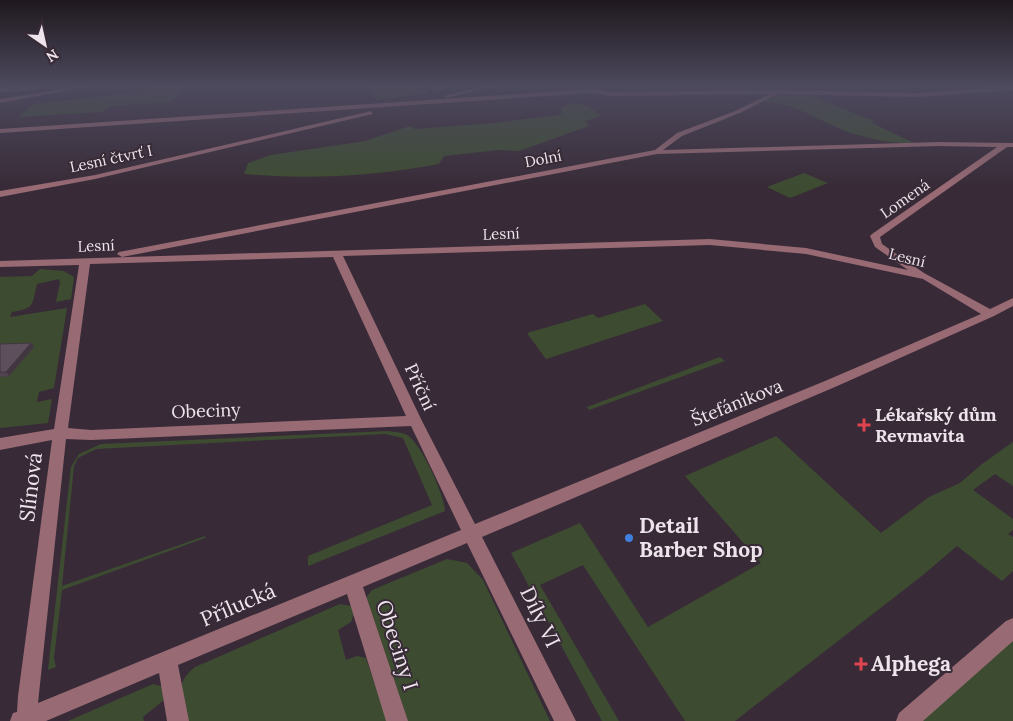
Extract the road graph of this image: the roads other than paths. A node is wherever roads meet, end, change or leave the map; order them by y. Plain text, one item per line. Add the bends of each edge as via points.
1 (181, 120) edge
2 (343, 120) edge
3 (713, 120) edge
4 (0, 131) edge
5 (1009, 145) edge
6 (657, 152) junction
7 (0, 194) edge
8 (337, 255) junction
9 (85, 261) junction
10 (0, 264) edge
11 (926, 277) junction
12 (1013, 301) edge
13 (990, 314) junction
14 (416, 421) junction
15 (60, 433) junction
16 (3, 444) edge
17 (472, 534) junction
18 (353, 583) junction
19 (1013, 628) edge
20 (167, 660) junction
21 (24, 720) edge
22 (178, 721) edge
23 (397, 721) edge
24 (565, 721) edge
25 (907, 721) edge

1 - 4 street
2 - 7 street, Lesní čtvrť I via 103,175
3 - 6 street via 672,137
5 - 6 street, Dolní
5 - 11 street, Lomená via 875,236 878,245
6 - 9 street, Dolní
8 - 9 street, Lesní
8 - 11 street, Lesní via 710,242 806,251
8 - 14 street, Příční
9 - 10 street, Lesní
9 - 15 street, Slínová
11 - 13 street, Lesní
12 - 13 street, Štefánikova
13 - 17 street, Štefánikova
14 - 15 street, Obeciny via 91,435
14 - 17 street, Příční
15 - 16 street, Obeciny
15 - 21 street, Slínová
17 - 18 street, Přílucká
17 - 24 street, Díly VI
18 - 20 street, Přílucká
18 - 23 street, Obeciny I
19 - 25 street
20 - 21 street, Přílucká
20 - 22 street

